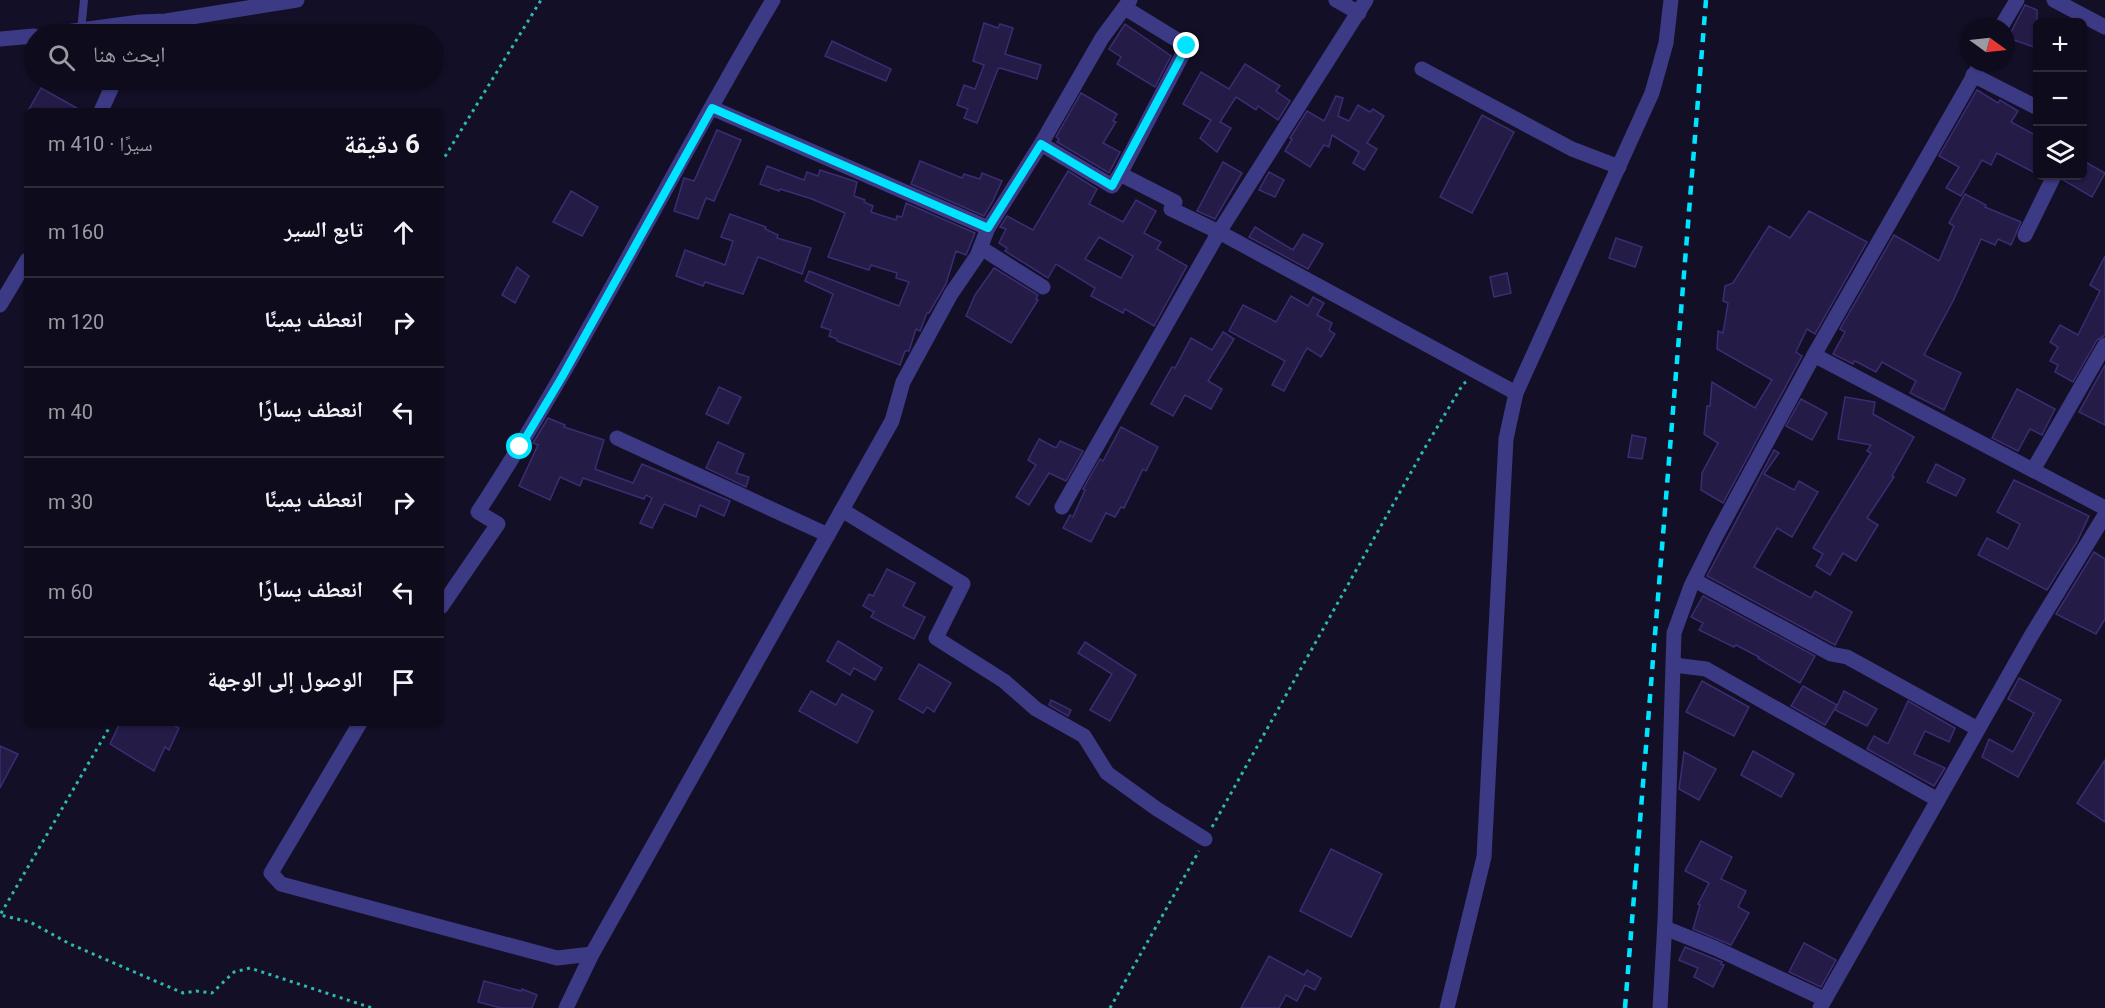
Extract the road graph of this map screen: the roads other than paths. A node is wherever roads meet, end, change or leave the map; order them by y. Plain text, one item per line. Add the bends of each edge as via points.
1 (84, 0) edge
2 (297, 0) edge
3 (773, 0) edge
4 (1336, 0) edge
5 (1671, 0) edge
6 (2017, 0) edge
7 (2054, 0) edge
8 (1127, 4) edge
9 (1362, 6) edge
10 (2006, 18) edge
11 (82, 24) edge
12 (154, 24) edge
13 (2105, 27) edge
14 (24, 37) edge
15 (0, 39) edge
16 (1422, 69) dead end
17 (1975, 72) edge
18 (1982, 72) edge
19 (110, 90) edge
20 (2033, 105) edge
21 (102, 108) edge
22 (712, 108) junction
23 (1041, 144) junction
24 (1618, 167) junction
25 (1120, 174) junction
26 (2052, 180) edge
27 (988, 228) junction
28 (1219, 232) junction
29 (2025, 235) dead end
30 (981, 248) junction
31 (24, 265) edge
32 (1043, 287) dead end
33 (0, 305) edge
34 (2105, 345) edge
35 (1814, 355) junction
36 (1516, 393) junction
37 (617, 438) dead end
38 (2033, 470) junction
39 (1062, 507) dead end
40 (2105, 508) edge
41 (842, 510) junction
42 (2105, 515) edge
43 (828, 536) junction
44 (1694, 580) junction
45 (444, 603) edge
46 (1674, 665) junction
47 (358, 726) edge
48 (1978, 729) junction
49 (1938, 800) junction
50 (1205, 838) road end
51 (1665, 928) junction
52 (592, 954) junction
53 (1822, 1004) edge
54 (566, 1008) edge
55 (1447, 1008) edge
56 (1660, 1008) edge

1 - 11 lane
2 - 12 street
3 - 22 street
4 - 9 street
5 - 24 street via 1666,43 1652,93
6 - 10 street
7 - 13 street
8 - 23 street via 1102,38
8 - 25 street via 1187,46
9 - 28 street
14 - 15 street
16 - 24 street via 1572,148
17 - 35 street
18 - 20 street
19 - 21 street
22 - 27 street
22 - 45 street via 562,377 478,512 498,524
23 - 25 street via 1112,186
23 - 27 street
24 - 36 street
25 - 28 street via 1175,202 1171,209
26 - 29 street
27 - 30 street
28 - 36 street
28 - 39 street
30 - 32 street
30 - 41 street via 903,382 892,421
31 - 33 street
34 - 38 street
35 - 38 street
35 - 44 street
36 - 55 street via 1506,440 1484,857
37 - 43 street
38 - 40 street
41 - 43 street
41 - 50 street via 963,584 936,638 1004,681 1036,709 1084,736 1107,773
42 - 48 street
43 - 52 street
44 - 46 street via 1674,633
44 - 48 street
46 - 49 street via 1706,669
46 - 51 street
47 - 52 street via 271,873 281,884 556,958
48 - 49 street
49 - 53 street
51 - 53 street via 1715,948
51 - 56 street
52 - 54 street

